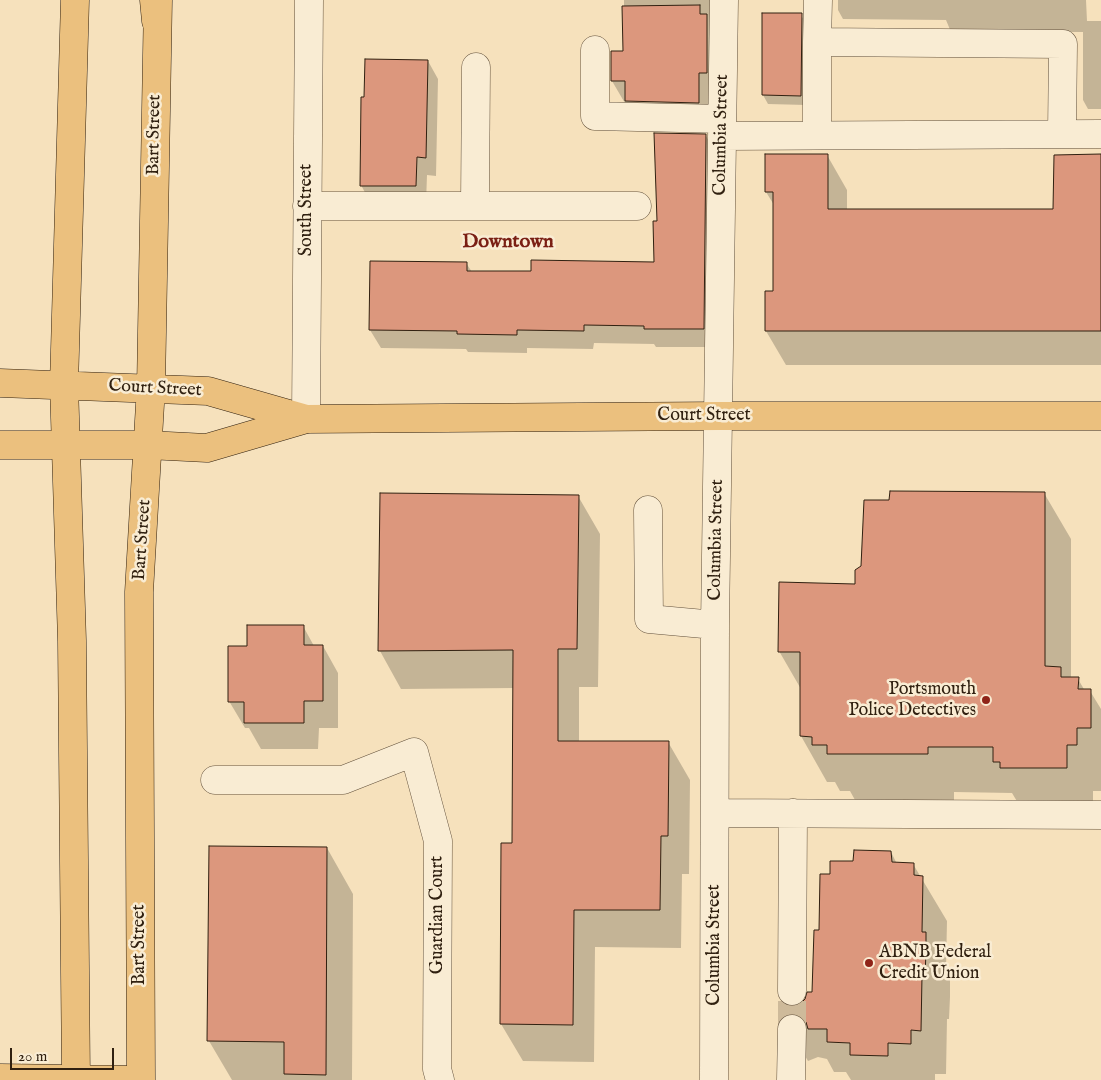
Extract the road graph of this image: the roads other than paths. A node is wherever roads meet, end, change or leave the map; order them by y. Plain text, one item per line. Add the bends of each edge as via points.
1 (75, 0) edge
2 (309, 0) edge
3 (724, 0) edge
4 (818, 0) edge
5 (156, 7) edge
6 (817, 42) junction
7 (594, 50) dead end
8 (476, 67) dead end
9 (722, 127) junction
10 (1062, 134) junction
11 (1101, 134) edge
12 (817, 135) junction
13 (307, 206) junction
14 (475, 206) junction
15 (637, 206) dead end
16 (0, 383) edge
17 (64, 385) junction
18 (151, 387) junction
19 (719, 416) junction
20 (1101, 416) edge
21 (306, 419) junction
22 (0, 445) edge
23 (65, 445) junction
24 (148, 445) junction
25 (648, 510) dead end
26 (715, 625) junction
27 (215, 780) dead end
28 (716, 813) junction
29 (793, 813) junction
30 (1101, 815) edge
31 (792, 991) tunnel mouth
32 (792, 1029) tunnel mouth
33 (0, 1078) edge
34 (76, 1079) edge
35 (141, 1080) edge
36 (440, 1080) edge
37 (714, 1080) edge
38 (791, 1080) edge

1 - 17 main road
2 - 13 street, South Street
3 - 9 street, Columbia Street
4 - 6 street
5 - 18 main road, Bart Street
6 - 10 street via 1063,44
6 - 12 street
7 - 9 street via 594,116
8 - 14 street
9 - 12 street
9 - 19 street, Columbia Street
10 - 11 street
10 - 12 street
13 - 14 street
13 - 21 street, South Street
14 - 15 street
16 - 17 main road, Court Street
17 - 18 main road, Court Street
17 - 23 main road
18 - 21 main road, Court Street via 208,391
18 - 24 main road, Bart Street
19 - 20 main road, Court Street
19 - 21 main road, Court Street
19 - 26 street, Columbia Street
21 - 24 main road, Court Street via 207,448
22 - 23 main road, Court Street
23 - 24 main road, Court Street
23 - 34 main road via 70,515
24 - 35 main road, Bart Street via 139,592
25 - 26 street via 649,619
26 - 28 street, Columbia Street
27 - 36 street, Guardian Court via 343,780 414,752 438,841 437,1069
28 - 29 street
28 - 37 street, Columbia Street
29 - 30 street
29 - 31 street
32 - 38 street
33 - 34 main road
34 - 35 main road

